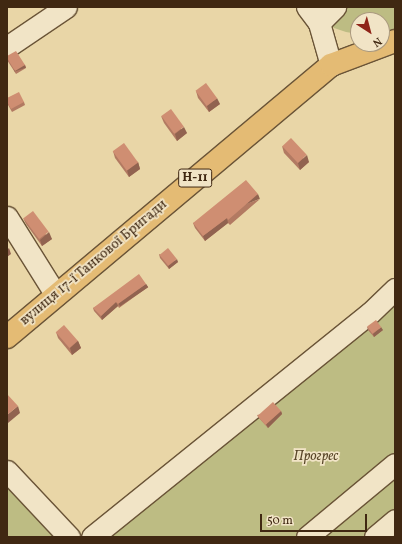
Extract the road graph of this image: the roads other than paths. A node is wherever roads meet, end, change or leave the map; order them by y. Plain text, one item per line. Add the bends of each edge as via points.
1 (66, 7) edge
2 (335, 7) edge
3 (313, 15) edge
4 (395, 42) edge
5 (7, 47) edge
6 (331, 65) junction
7 (7, 217) edge
8 (395, 289) edge
9 (56, 295) junction
10 (7, 337) edge
11 (395, 464) edge
12 (7, 471) edge
13 (395, 520) edge
14 (69, 537) edge
15 (92, 537) edge
16 (307, 537) edge
17 (375, 537) edge

1 - 5 street
2 - 3 street
3 - 6 street
4 - 6 main road, вулиця 17-ї Танкової Бригади / Н-11
6 - 9 main road, вулиця 17-ї Танкової Бригади / Н-11
7 - 9 street
8 - 15 street via 370,313
9 - 10 main road, вулиця 17-ї Танкової Бригади / Н-11
11 - 16 street
12 - 14 street
13 - 17 street

